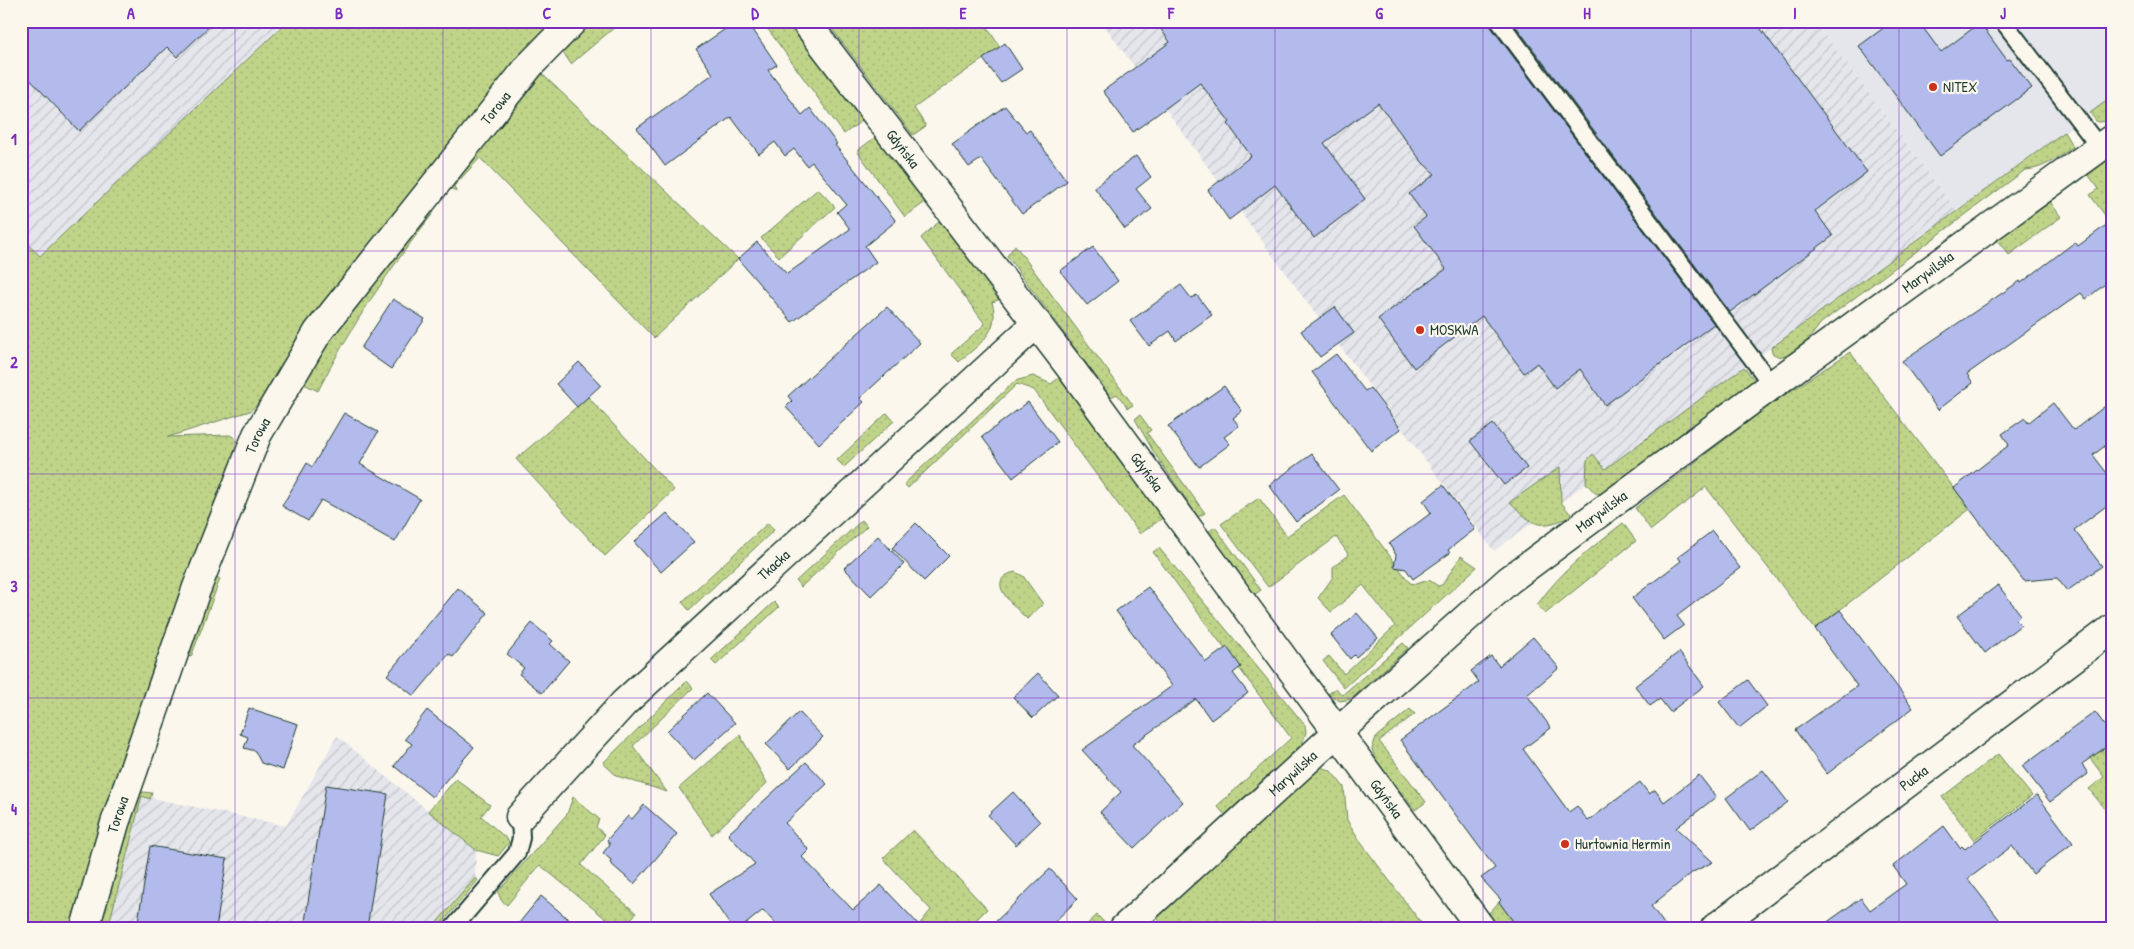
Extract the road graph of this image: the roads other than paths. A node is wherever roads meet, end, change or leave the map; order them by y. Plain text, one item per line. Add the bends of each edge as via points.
1 (573, 21) edge
2 (805, 21) edge
3 (1499, 21) edge
4 (2003, 21) edge
5 (2106, 143) edge
6 (1038, 323) junction
7 (1772, 385) junction
8 (2113, 628) edge
9 (1338, 731) junction
10 (520, 817) joint
11 (85, 928) edge
12 (453, 928) edge
13 (1124, 928) edge
14 (1481, 928) edge
15 (1715, 928) edge

1 - 11 street, Torowa via 530,65 318,332 257,435 196,590 115,823
2 - 6 street, Gdyńska
3 - 7 lane
4 - 5 lane
5 - 7 street, Marywilska
6 - 9 street, Gdyńska
6 - 10 street, Tkacka via 624,703
7 - 9 street, Marywilska via 1509,580
8 - 15 street, Pucka
9 - 13 street, Marywilska
9 - 14 street, Gdyńska
10 - 12 lane via 521,838 517,853

